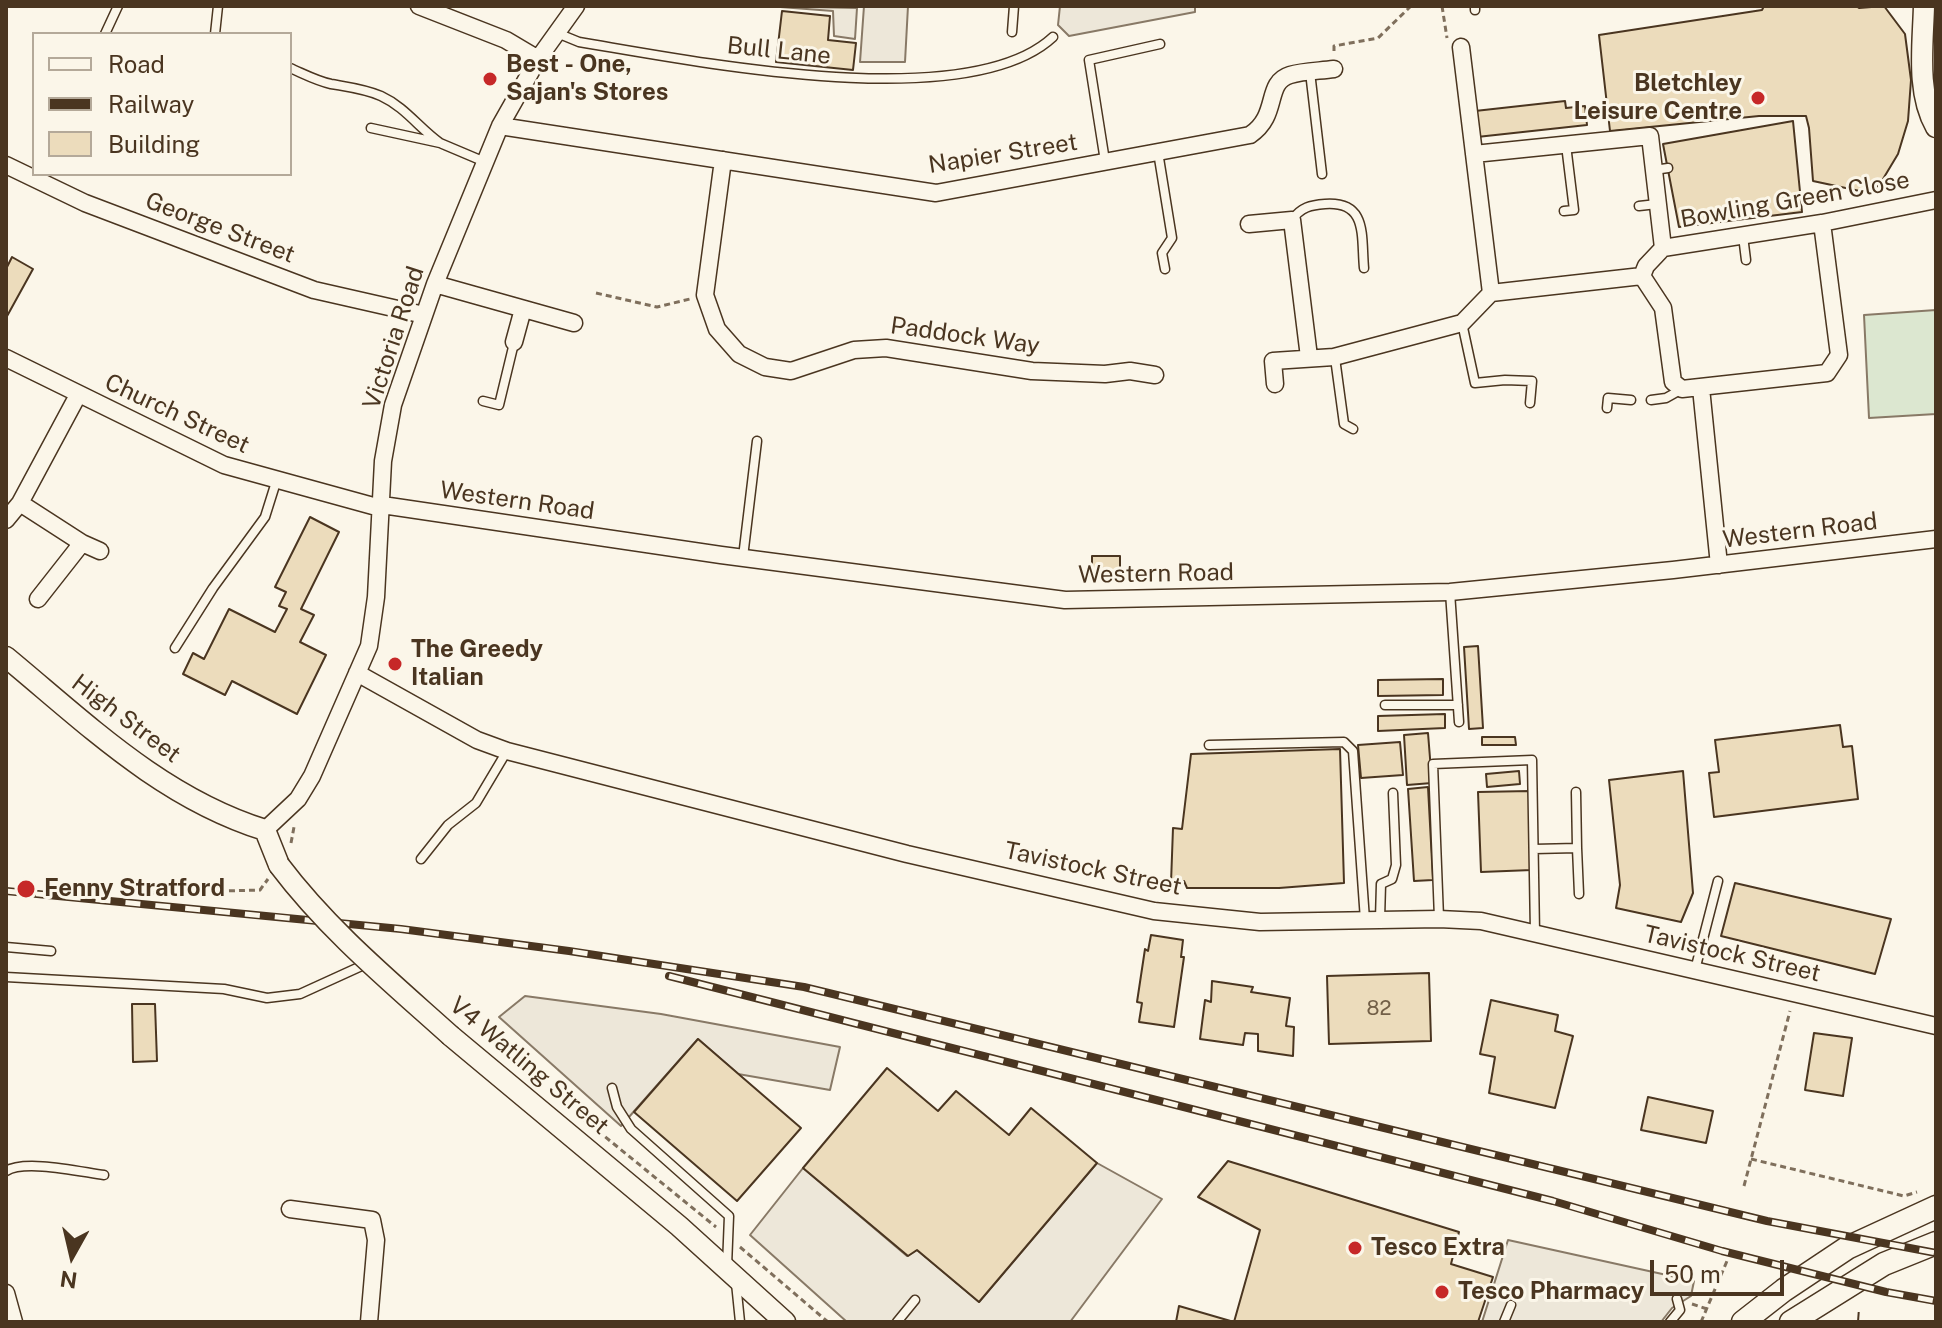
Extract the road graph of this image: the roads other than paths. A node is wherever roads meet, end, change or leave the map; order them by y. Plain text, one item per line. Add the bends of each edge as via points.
1 (118, 6) edge
2 (218, 6) edge
3 (419, 6) edge
4 (576, 6) edge
5 (1014, 6) edge
6 (1924, 6) edge
7 (106, 32) edge
8 (215, 32) edge
9 (1012, 32) dead end
10 (557, 33) junction
11 (1053, 37) dead end
12 (1160, 44) dead end
13 (1454, 44) road end
14 (538, 59) junction
15 (292, 69) edge
16 (1334, 69) road end
17 (1310, 72) junction
18 (500, 126) junction
19 (1936, 127) edge
20 (371, 128) dead end
21 (440, 143) junction
22 (1566, 144) junction
23 (1158, 151) junction
24 (1474, 154) junction
25 (723, 160) junction
26 (1105, 161) junction
27 (485, 162) junction
28 (6, 165) edge
29 (1322, 174) dead end
30 (32, 175) edge
31 (36, 177) edge
32 (1936, 200) edge
33 (1658, 204) junction
34 (1639, 206) dead end
35 (1564, 211) dead end
36 (1292, 220) junction
37 (1822, 223) junction
38 (1249, 224) dead end
39 (1743, 236) junction
40 (1663, 248) junction
41 (1746, 260) dead end
42 (1364, 268) dead end
43 (1165, 269) dead end
44 (1644, 271) junction
45 (435, 284) junction
46 (1491, 293) junction
47 (523, 309) junction
48 (424, 315) junction
49 (574, 323) dead end
50 (1462, 323) junction
51 (514, 342) joint
52 (1309, 357) junction
53 (1334, 357) junction
54 (6, 358) edge
55 (1155, 375) dead end
56 (1275, 384) dead end
57 (1701, 388) junction
58 (1682, 389) junction
59 (78, 395) junction
60 (1631, 400) dead end
61 (1651, 400) dead end
62 (483, 401) dead end
63 (1530, 403) dead end
64 (1607, 408) dead end
65 (1353, 429) dead end
66 (757, 441) dead end
67 (276, 482) junction
68 (20, 503) junction
69 (381, 506) junction
70 (6, 520) edge
71 (1936, 539) edge
72 (82, 543) junction
73 (100, 551) dead end
74 (743, 557) junction
75 (1719, 565) junction
76 (1450, 592) junction
77 (38, 599) dead end
78 (175, 648) dead end
79 (6, 657) edge
80 (357, 673) junction
81 (1385, 705) dead end
82 (1458, 705) junction
83 (1459, 722) dead end
84 (1209, 745) dead end
85 (507, 751) junction
86 (1576, 792) dead end
87 (1393, 793) dead end
88 (265, 830) junction
89 (1577, 848) junction
90 (1534, 849) junction
91 (421, 859) dead end
92 (1718, 881) dead end
93 (1579, 894) dead end
94 (1439, 919) junction
95 (1372, 920) junction
96 (1535, 933) junction
97 (6, 947) edge
98 (51, 951) dead end
99 (368, 963) junction
100 (1695, 970) junction
101 (6, 977) edge
102 (1936, 1026) edge
103 (612, 1088) dead end
104 (6, 1171) edge
105 (104, 1175) dead end
106 (1931, 1198) edge
107 (290, 1209) dead end
108 (1936, 1243) edge
109 (731, 1274) junction
110 (6, 1293) edge
111 (1677, 1299) dead end
112 (915, 1300) dead end
113 (1511, 1305) dead end
114 (778, 1320) edge
115 (14, 1322) edge
116 (369, 1322) edge
117 (740, 1322) edge
118 (897, 1322) edge
119 (1504, 1322) edge
120 (1670, 1322) edge
121 (1743, 1322) edge
122 (1791, 1322) edge

1 - 7 lane
2 - 8 lane
3 - 14 street via 506,40
4 - 10 street, Victoria Road
5 - 9 lane
6 - 19 street via 1922,69
10 - 11 lane, Bull Lane via 579,42 707,63 843,78 955,76 1039,50
10 - 14 street, Victoria Road
12 - 26 lane via 1089,60
13 - 24 street
14 - 18 street, Victoria Road
15 - 21 lane via 382,96
16 - 17 street, Napier Street
17 - 23 street, Napier Street via 1276,84 1267,119 1250,135
17 - 29 lane
18 - 25 street, Napier Street
18 - 27 street, Victoria Road
20 - 21 lane
21 - 27 lane
22 - 24 street
22 - 33 street, Bowling Green Close via 1650,136 1661,169
22 - 35 lane via 1574,210
23 - 26 street, Napier Street
23 - 43 lane via 1172,238 1162,253
24 - 46 street
25 - 26 street, Napier Street via 936,193
25 - 55 street, Paddock Way via 705,295 717,329 739,354 765,367 791,371 854,350 886,348 1032,371
27 - 45 street, Victoria Road
28 - 30 street, George Street
31 - 48 street, George Street via 85,203 314,290
32 - 37 street, Bowling Green Close
33 - 34 lane
33 - 40 street, Bowling Green Close
36 - 38 street
36 - 42 lane via 1308,206 1339,203 1351,208 1358,217
36 - 52 street
37 - 39 street, Bowling Green Close
37 - 57 street via 1839,355 1827,373
39 - 40 street, Bowling Green Close
39 - 41 lane
40 - 44 street, Bowling Green Close
44 - 46 street
44 - 58 street via 1663,308 1673,382
45 - 47 street
45 - 48 street, Victoria Road
46 - 50 street
47 - 49 street
47 - 51 street
48 - 69 street, Victoria Road via 393,405
50 - 53 street
50 - 63 lane via 1475,383 1532,381
51 - 62 lane via 499,405
52 - 53 street
52 - 56 street via 1273,361
53 - 65 lane via 1344,424
54 - 59 street, Church Street
57 - 58 street
57 - 75 street
58 - 61 lane
59 - 67 street, Church Street via 224,465
59 - 68 street
60 - 64 lane via 1608,398
66 - 74 lane
67 - 69 street, Church Street
67 - 78 lane via 265,517
68 - 70 street
68 - 72 street
69 - 74 street, Western Road
69 - 80 street, Victoria Road via 369,646
71 - 75 street, Western Road
72 - 73 street
72 - 77 street
74 - 76 street, Western Road via 1065,600
75 - 76 street, Western Road
76 - 82 lane
79 - 88 street, High Street via 142,770 227,818
80 - 85 street, Tavistock Street via 477,740
80 - 88 street, Victoria Road via 312,776 298,799
81 - 82 lane
82 - 83 lane
84 - 95 lane via 1344,742 1353,751
85 - 91 lane via 476,803 448,825
85 - 95 street, Tavistock Street via 1154,911 1260,922
86 - 89 lane
87 - 95 lane via 1396,865 1392,879 1381,884
88 - 99 street, V4 Watling Street, bridge via 304,898
89 - 90 lane
89 - 93 lane
90 - 94 lane via 1532,760 1433,764
90 - 96 lane
92 - 100 lane
94 - 95 street, Tavistock Street
94 - 96 street, Tavistock Street via 1481,921
96 - 100 street, Tavistock Street
97 - 98 lane
99 - 101 lane via 300,994 267,998 224,989
99 - 109 street, V4 Watling Street, bridge
100 - 102 street, Tavistock Street
103 - 109 lane via 631,1129 729,1216
104 - 105 lane via 38,1167
106 - 121 main road via 1847,1248
107 - 116 street via 372,1220 376,1240
108 - 122 main road via 1884,1264
109 - 114 street, V4 Watling Street
109 - 117 lane
110 - 115 street
111 - 120 lane via 1680,1310
112 - 118 lane
113 - 119 lane

